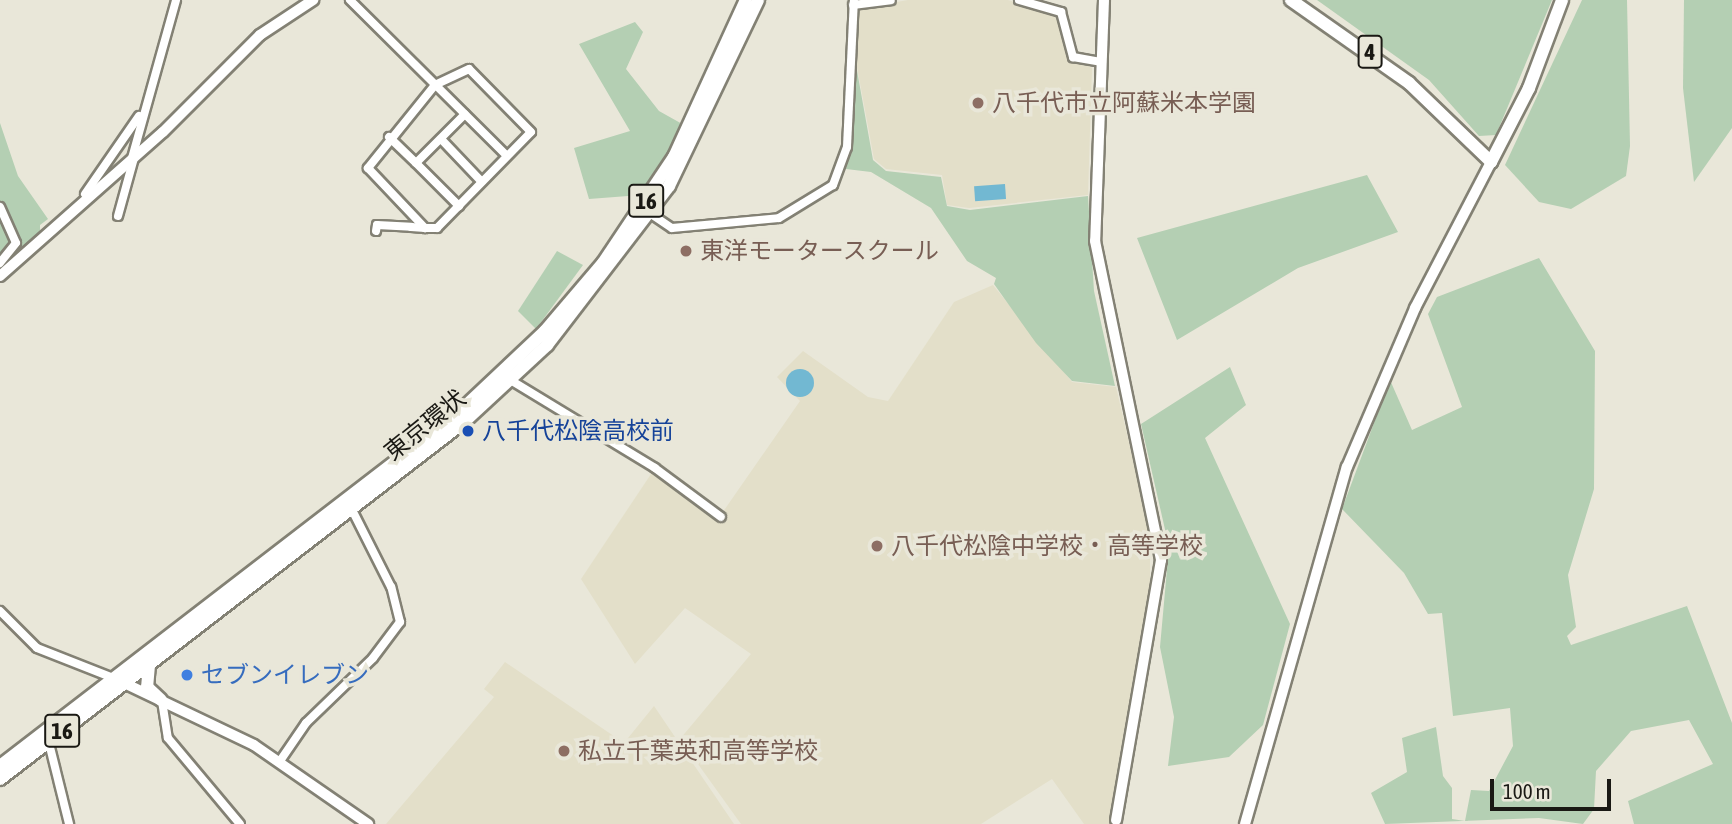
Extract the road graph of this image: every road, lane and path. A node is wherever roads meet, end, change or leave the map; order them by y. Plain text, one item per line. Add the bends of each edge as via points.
1 (176, 0) edge
2 (313, 0) edge
3 (350, 0) edge
4 (746, 0) edge
5 (758, 0) edge
6 (891, 0) edge
7 (1019, 0) edge
8 (1104, 0) edge
9 (1291, 0) edge
10 (1562, 0) edge
11 (853, 3) edge
12 (1101, 62) junction
13 (435, 85) junction
14 (140, 114) junction
15 (465, 114) junction
16 (389, 137) junction
17 (441, 139) junction
18 (507, 156) junction
19 (133, 158) junction
20 (1491, 162) junction
21 (416, 163) junction
22 (482, 182) junction
23 (85, 194) junction
24 (459, 206) junction
25 (0, 207) edge
26 (651, 214) junction
27 (118, 216) dead end
28 (425, 228) junction
29 (376, 231) dead end
30 (0, 262) edge
31 (0, 276) edge
32 (507, 378) junction
33 (350, 505) junction
34 (721, 517) dead end
35 (0, 611) edge
36 (150, 664) junction
37 (119, 681) junction
38 (161, 700) junction
39 (47, 736) junction
40 (280, 761) junction
41 (0, 766) edge
42 (0, 779) edge
43 (1116, 823) edge
44 (69, 824) edge
45 (240, 824) edge
46 (368, 824) edge
47 (1245, 824) edge

1 - 14 street
2 - 19 street via 260,35
3 - 13 street
4 - 32 main road, 東京環状 / 16 via 702,104 640,210
5 - 26 main road, 東京環状 / 16 via 705,121
6 - 11 street
7 - 12 street via 1061,12 1073,57
8 - 12 street
9 - 20 main road, 4 via 1409,83
10 - 20 main road via 1539,66
11 - 26 street via 847,147 833,185 779,218 672,228
12 - 43 street via 1095,241 1161,561
13 - 15 street
13 - 16 street
13 - 18 street via 469,69 531,132
14 - 19 street
14 - 23 street
15 - 17 street
15 - 18 street
16 - 21 street
16 - 28 street via 368,168
17 - 21 street
17 - 22 street
18 - 22 street
19 - 23 street
19 - 27 street
20 - 47 street via 1415,308 1322,541
21 - 24 street
22 - 24 street
23 - 31 street via 33,252
24 - 28 street via 437,228
25 - 30 street via 16,243
26 - 32 main road, 東京環状 / 16 via 564,326
28 - 29 street via 377,225
32 - 33 main road, 東京環状 / 16
32 - 34 street via 655,468
33 - 36 main road, 東京環状 / 16
33 - 37 main road, 東京環状 / 16
33 - 40 street via 400,622 373,659 306,723
35 - 37 street via 37,648
36 - 37 main road, 東京環状 / 16
36 - 38 main road via 145,680
37 - 38 street
37 - 39 main road, 東京環状 / 16
38 - 40 street
38 - 45 street via 161,723 168,738
39 - 41 main road, 東京環状 / 16
39 - 42 main road, 東京環状 / 16
39 - 44 street
40 - 46 street

